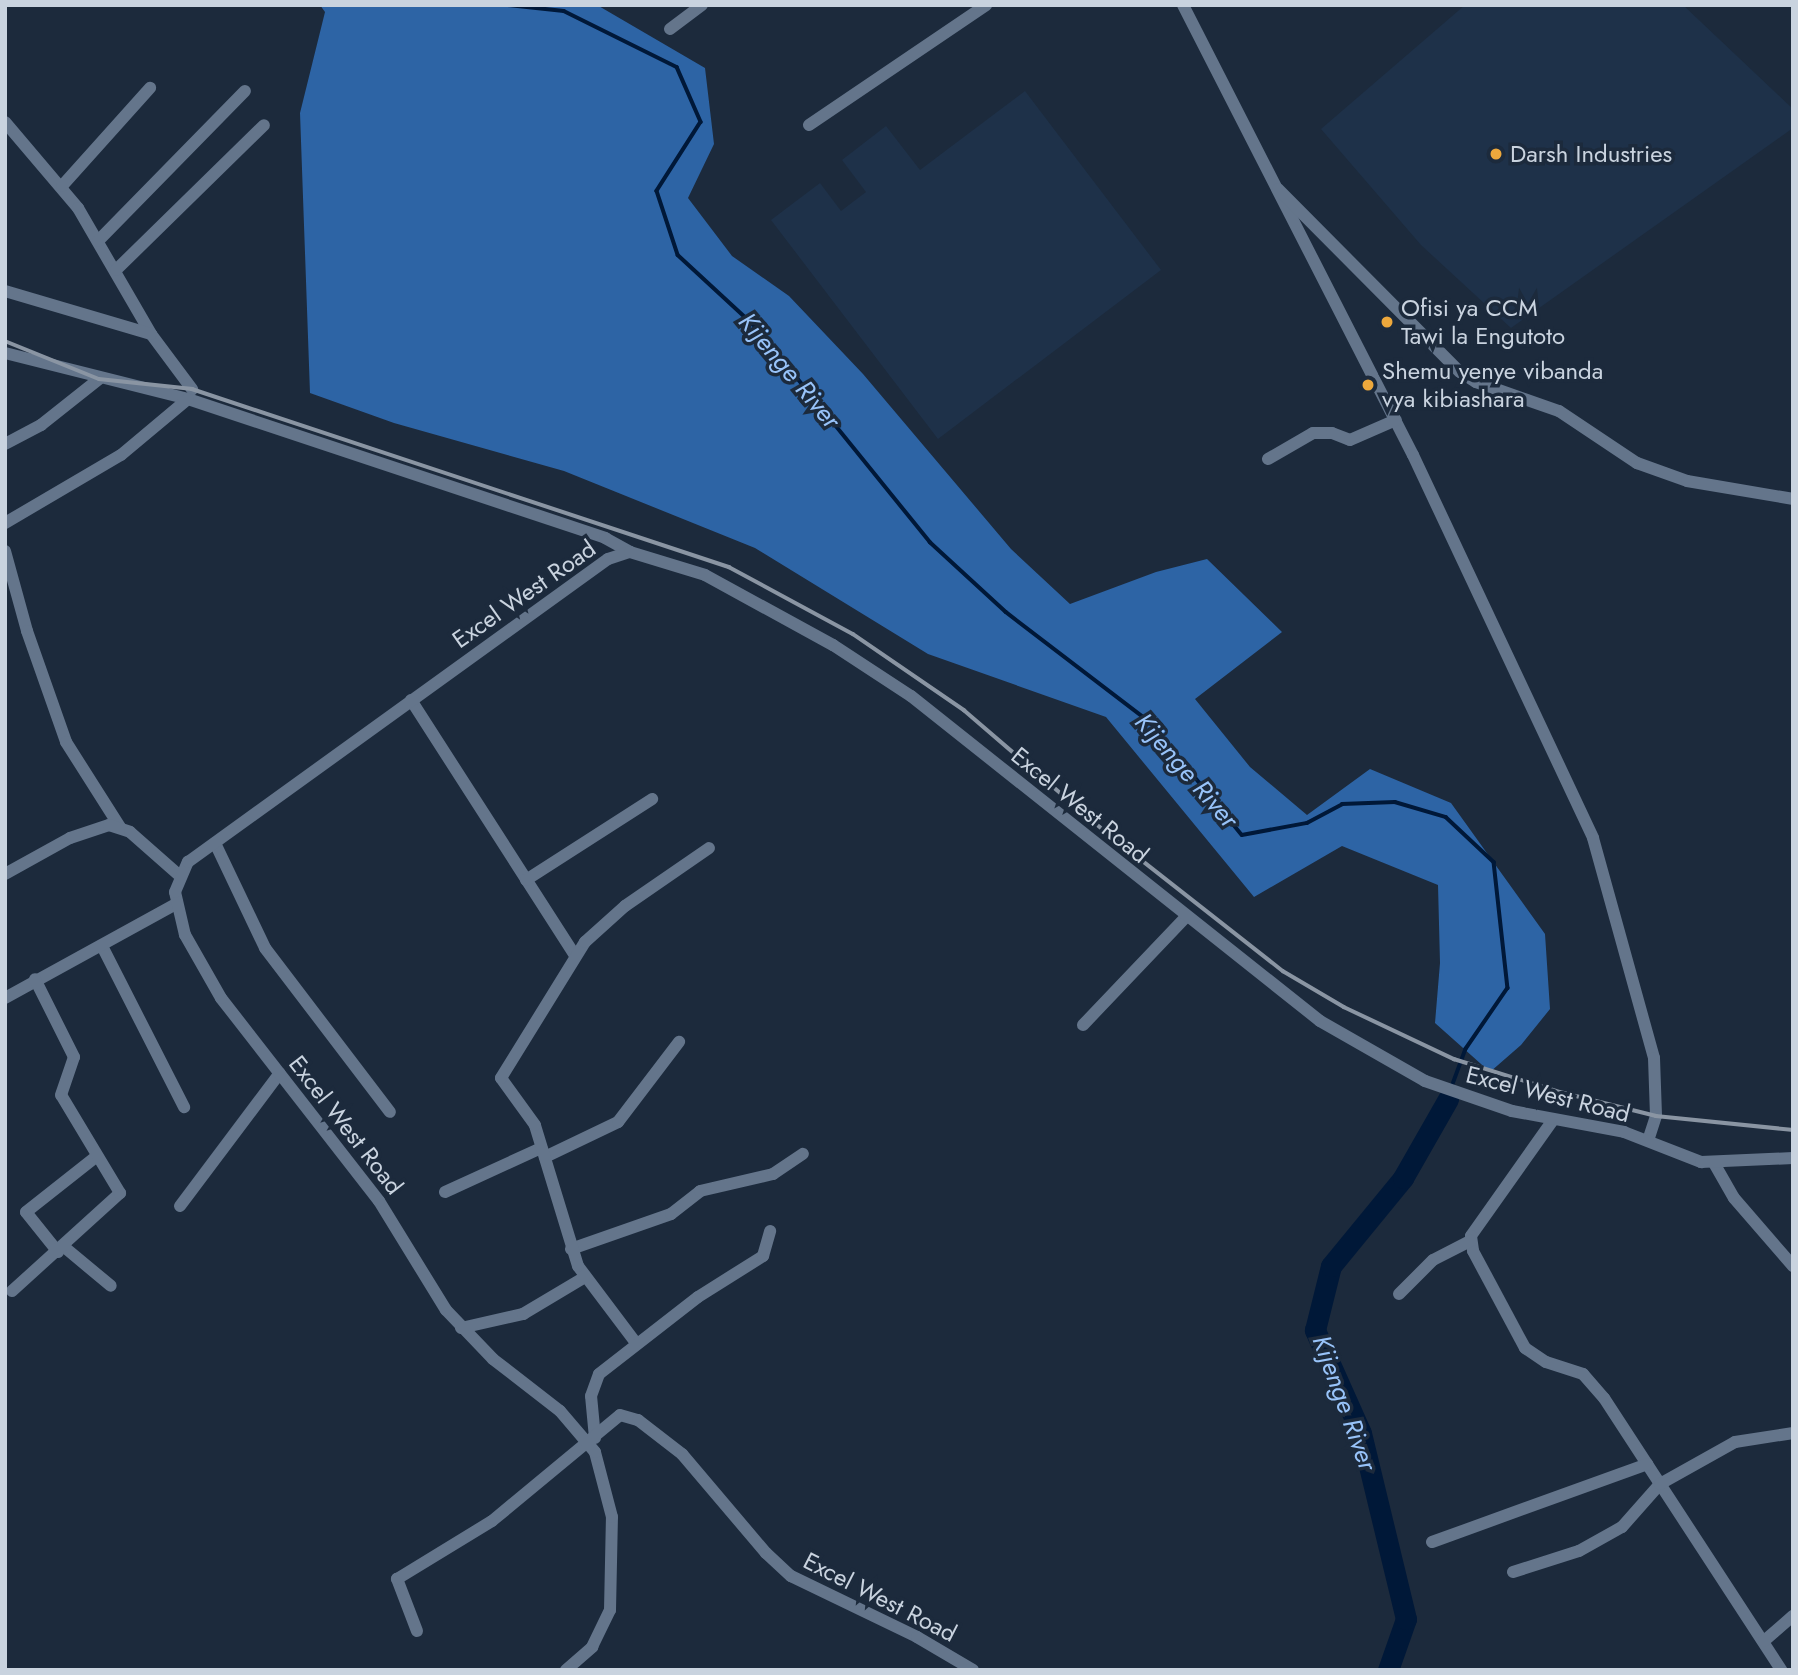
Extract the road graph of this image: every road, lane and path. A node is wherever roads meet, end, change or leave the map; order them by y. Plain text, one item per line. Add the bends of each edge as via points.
1 (702, 5) edge
2 (986, 5) edge
3 (1183, 5) edge
4 (670, 29) dead end
5 (150, 88) dead end
6 (245, 91) dead end
7 (5, 122) edge
8 (264, 125) dead end
9 (809, 125) dead end
10 (1269, 180) junction
11 (62, 186) junction
12 (98, 241) junction
13 (116, 270) junction
14 (5, 291) edge
15 (151, 334) junction
16 (5, 353) edge
17 (99, 379) junction
18 (190, 394) junction
19 (1395, 420) junction
20 (5, 444) edge
21 (1268, 458) dead end
22 (1793, 499) edge
23 (5, 523) edge
24 (5, 551) edge
25 (630, 552) junction
26 (411, 700) junction
27 (652, 799) dead end
28 (120, 827) junction
29 (215, 843) junction
30 (709, 848) dead end
31 (5, 874) edge
32 (179, 875) junction
33 (526, 880) junction
34 (176, 904) junction
35 (1186, 917) junction
36 (102, 946) junction
37 (575, 955) junction
38 (35, 979) junction
39 (5, 998) edge
40 (1083, 1025) dead end
41 (679, 1042) dead end
42 (280, 1073) junction
43 (184, 1107) dead end
44 (390, 1112) dead end
45 (1553, 1120) junction
46 (1648, 1140) junction
47 (543, 1152) junction
48 (803, 1154) dead end
49 (97, 1156) junction
50 (1793, 1158) edge
51 (1714, 1163) junction
52 (445, 1192) dead end
53 (180, 1206) dead end
54 (769, 1231) dead end
55 (1470, 1241) junction
56 (60, 1249) junction
57 (571, 1249) junction
58 (1793, 1266) edge
59 (585, 1277) junction
60 (111, 1286) dead end
61 (12, 1290) dead end
62 (1399, 1294) dead end
63 (461, 1328) junction
64 (636, 1343) junction
65 (1793, 1433) edge
66 (592, 1440) junction
67 (1647, 1464) junction
68 (1660, 1484) junction
69 (1432, 1542) dead end
70 (1513, 1572) dead end
71 (1793, 1616) edge
72 (417, 1631) dead end
73 (1764, 1641) junction
74 (1776, 1668) edge
75 (566, 1670) edge
76 (973, 1670) edge

1 - 4 street
2 - 9 street
3 - 10 street
5 - 11 street
6 - 12 street
7 - 11 street
8 - 13 street
10 - 19 street
10 - 22 street via 1460,372 1496,390 1559,411 1637,463 1699,484
11 - 12 street
12 - 13 street
13 - 15 street
14 - 15 street
15 - 18 street
16 - 17 street
17 - 18 street
17 - 20 street via 41,425
18 - 23 street via 121,455
18 - 25 street via 605,538
19 - 21 street via 1350,440 1332,433 1313,433
19 - 46 street via 1602,865 1654,1058 1656,1116
24 - 28 street via 66,742
25 - 26 street, Excel West Road via 592,566
25 - 35 street, Excel West Road via 705,575 767,605 889,682
26 - 29 street, Excel West Road
26 - 33 street
27 - 33 street
28 - 31 street via 109,825 70,838
28 - 32 street
29 - 32 street, Excel West Road
29 - 44 street via 265,948
30 - 37 street via 621,910
32 - 34 street, Excel West Road
33 - 37 street
34 - 36 street
34 - 42 street, Excel West Road via 206,973
35 - 40 street
35 - 45 street, Excel West Road via 1320,1021 1424,1081 1466,1098
36 - 38 street
36 - 43 street
37 - 47 street via 501,1077 532,1119
38 - 39 street
38 - 49 street via 74,1057 61,1095
41 - 47 street via 618,1122
42 - 53 street
42 - 63 street, Excel West Road via 379,1201
45 - 46 street, Excel West Road
45 - 55 street
46 - 51 street, Excel West Road via 1686,1158
47 - 52 street
47 - 57 street
48 - 57 street via 777,1172 700,1191 671,1214
49 - 56 street via 118,1189 118,1199
49 - 56 street via 26,1212
50 - 51 street, Excel West Road
51 - 58 street via 1734,1198
54 - 64 street via 762,1256
55 - 62 street via 1433,1260
55 - 67 street via 1525,1348 1591,1381
56 - 60 street
56 - 61 street
57 - 59 street
59 - 63 street via 516,1317
59 - 64 street
63 - 66 street, Excel West Road
64 - 66 street via 596,1378 591,1396
65 - 68 street via 1735,1442
66 - 72 street via 565,1457 492,1521 397,1579
66 - 75 street, Excel West Road via 612,1517 610,1610 592,1647
66 - 76 street, Excel West Road via 617,1416 638,1420 690,1461 766,1553 791,1576 917,1637
67 - 68 street
67 - 69 street
68 - 70 street via 1622,1527 1579,1551
68 - 73 street
71 - 73 street
73 - 74 street

